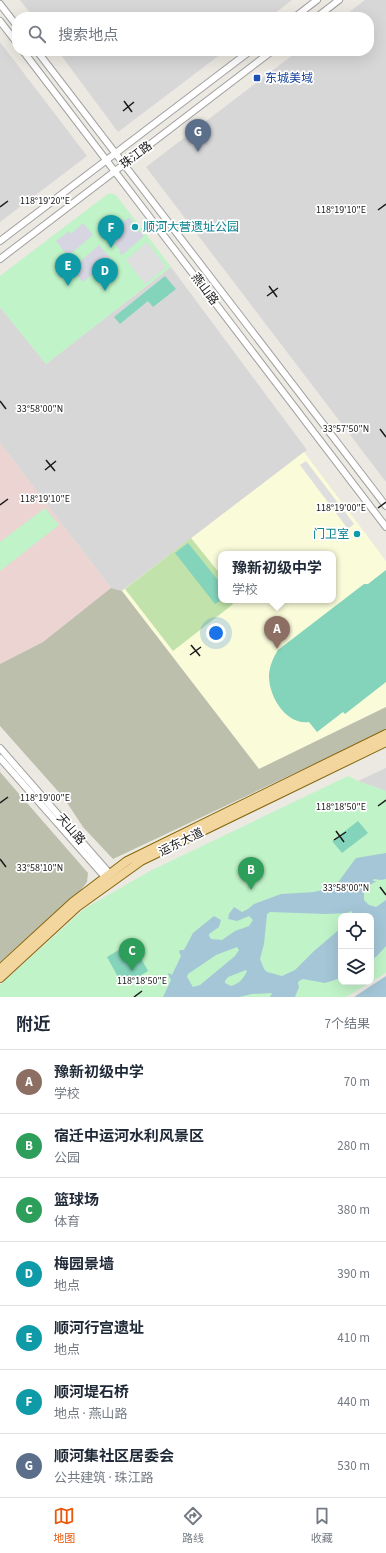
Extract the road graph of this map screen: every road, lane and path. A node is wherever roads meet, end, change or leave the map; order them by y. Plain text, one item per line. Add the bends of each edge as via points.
1 (317, 0) edge
2 (339, 0) edge
3 (0, 4) edge
4 (301, 12) edge
5 (323, 12) edge
6 (12, 20) edge
7 (0, 21) edge
8 (12, 37) edge
9 (27, 56) edge
10 (41, 56) edge
11 (243, 56) edge
12 (265, 56) edge
13 (115, 153) junction
14 (106, 160) junction
15 (124, 164) junction
16 (115, 171) junction
17 (0, 241) edge
18 (0, 259) edge
19 (386, 506) edge
20 (386, 527) edge
21 (386, 734) edge
22 (386, 742) edge
23 (0, 748) edge
24 (0, 758) edge
25 (108, 876) junction
26 (0, 969) edge
27 (0, 978) edge

1 - 4 street
2 - 5 street
3 - 6 street
7 - 8 street
9 - 14 street, 燕山路
10 - 13 street, 燕山路
11 - 13 street, 珠江路
12 - 15 street, 珠江路
13 - 14 street, 珠江路
13 - 15 street, 燕山路
14 - 16 street, 燕山路
14 - 17 street, 珠江路
15 - 16 street, 珠江路
15 - 19 street, 燕山路
16 - 18 street, 珠江路
16 - 20 street, 燕山路
21 - 25 main road, 运东大道 via 135,857
22 - 27 main road, 运东大道 via 141,861 77,907
23 - 25 street, 天山路
24 - 25 street, 天山路
25 - 26 main road, 运东大道 via 73,902

